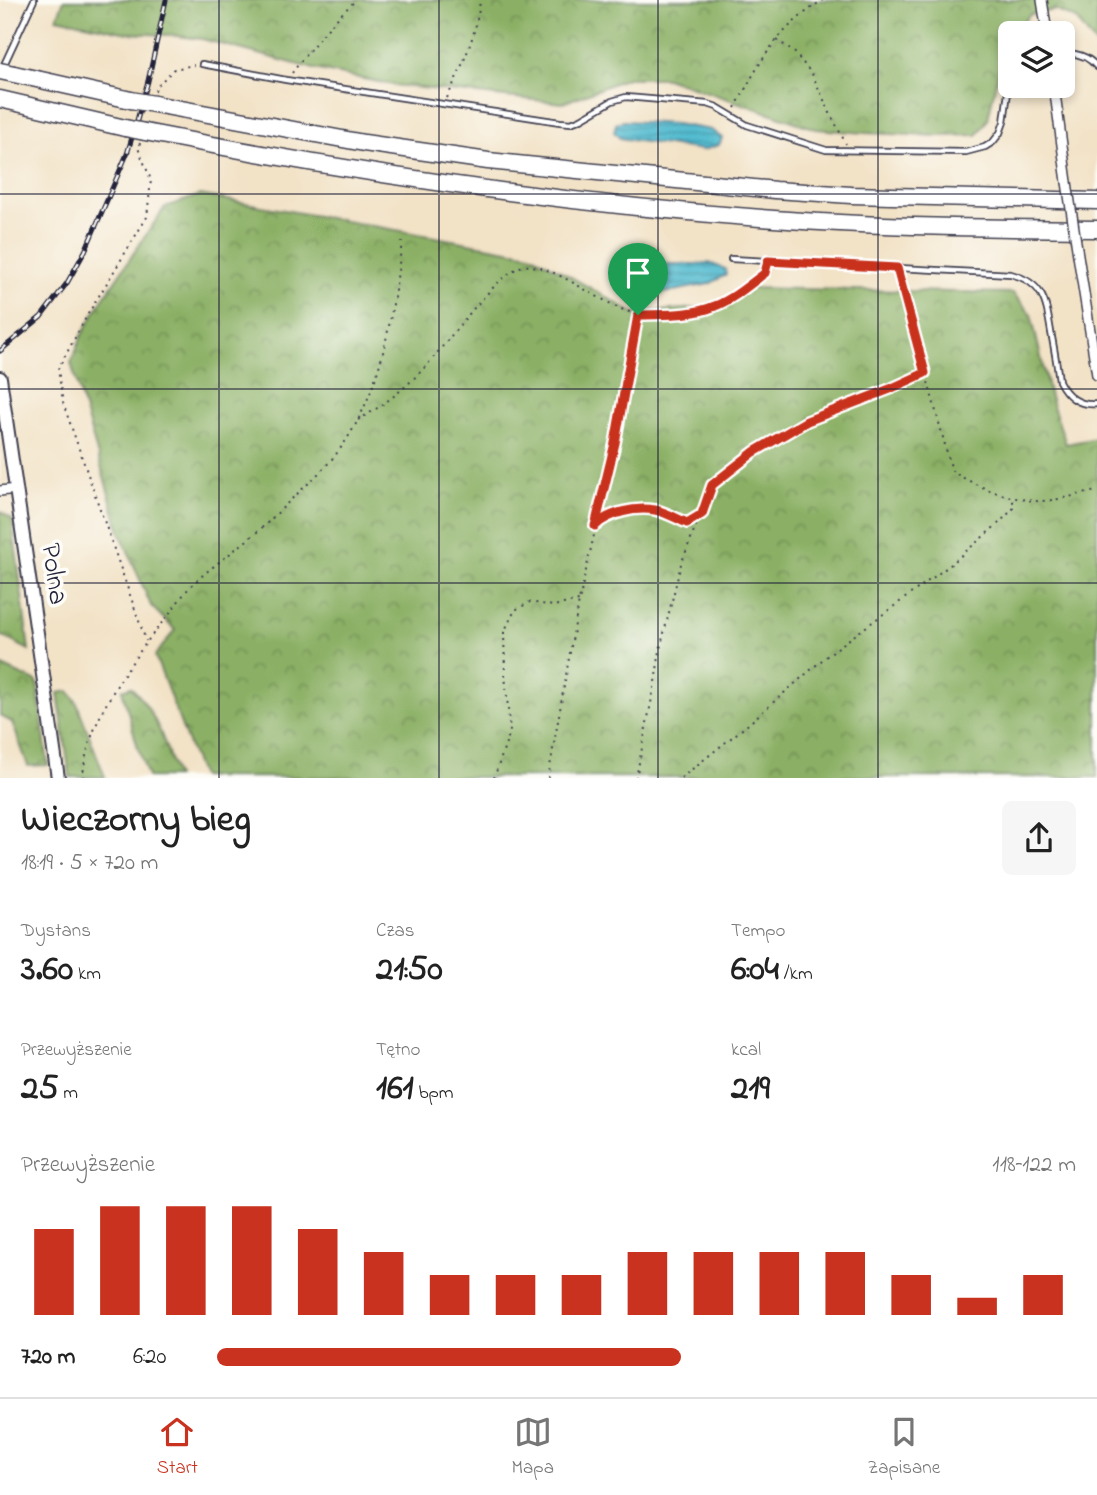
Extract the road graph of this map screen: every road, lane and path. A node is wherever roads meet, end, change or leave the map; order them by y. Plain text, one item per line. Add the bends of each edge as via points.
1 (34, 0) edge
2 (356, 0) edge
3 (480, 0) edge
4 (823, 0) edge
5 (1042, 0) edge
6 (1045, 21) edge
7 (776, 40) junction
8 (1075, 54) edge
9 (202, 64) joint
10 (1097, 67) edge
11 (5, 72) edge
12 (286, 80) junction
13 (1007, 98) edge
14 (1056, 98) edge
15 (2, 99) edge
16 (153, 102) junction
17 (444, 104) junction
18 (731, 115) junction
19 (144, 134) junction
20 (850, 151) junction
21 (1097, 201) edge
22 (1097, 229) edge
23 (402, 242) dead end
24 (730, 259) dead end
25 (768, 261) junction
26 (897, 268) junction
27 (638, 315) junction
28 (925, 373) junction
29 (1097, 375) edge
30 (0, 378) edge
31 (1097, 404) edge
32 (357, 421) junction
33 (16, 489) junction
34 (0, 491) edge
35 (1097, 492) edge
36 (1013, 497) junction
37 (702, 514) junction
38 (595, 526) junction
39 (579, 601) junction
40 (146, 641) junction
41 (682, 777) edge
42 (58, 778) edge
43 (83, 778) edge
44 (494, 778) edge
45 (548, 778) edge
46 (636, 778) edge

1 - 11 lane
2 - 12 path
3 - 17 path via 472,42
4 - 7 path
5 - 6 street
7 - 18 path
7 - 20 path via 794,52 812,74
8 - 10 lane
9 - 12 lane
9 - 16 path via 174,69 157,86
11 - 16 highway, bridge
12 - 17 lane
13 - 20 lane via 1000,133 985,148 966,152
14 - 29 street, bridge
15 - 19 highway, bridge
16 - 21 highway via 364,143 488,161 851,195
17 - 18 lane via 571,122 621,97 634,96 709,104
18 - 20 lane via 747,125 808,145
19 - 22 highway via 394,177 578,201 774,219
19 - 40 path via 138,148 151,180 147,217 58,369 63,403
23 - 32 path via 376,381
24 - 25 lane
25 - 26 lane
25 - 27 path via 765,273 712,308
26 - 28 path
26 - 31 lane via 1011,274 1027,280 1046,303 1063,389 1076,401
27 - 32 path via 557,274 522,266 490,291 406,385
27 - 38 path
28 - 36 path via 952,471
28 - 37 path via 807,421 754,452 712,485
30 - 33 street, Polna
32 - 40 path via 317,475 193,584
33 - 34 street
33 - 42 street, Polna
35 - 36 path via 1038,501
36 - 41 path via 1013,509 959,557 829,654
37 - 38 path via 687,523 655,510 624,511
37 - 46 path via 681,564
38 - 39 path
39 - 44 path via 553,606 530,602 515,610 504,632 510,732
39 - 45 path
40 - 43 path via 93,732

